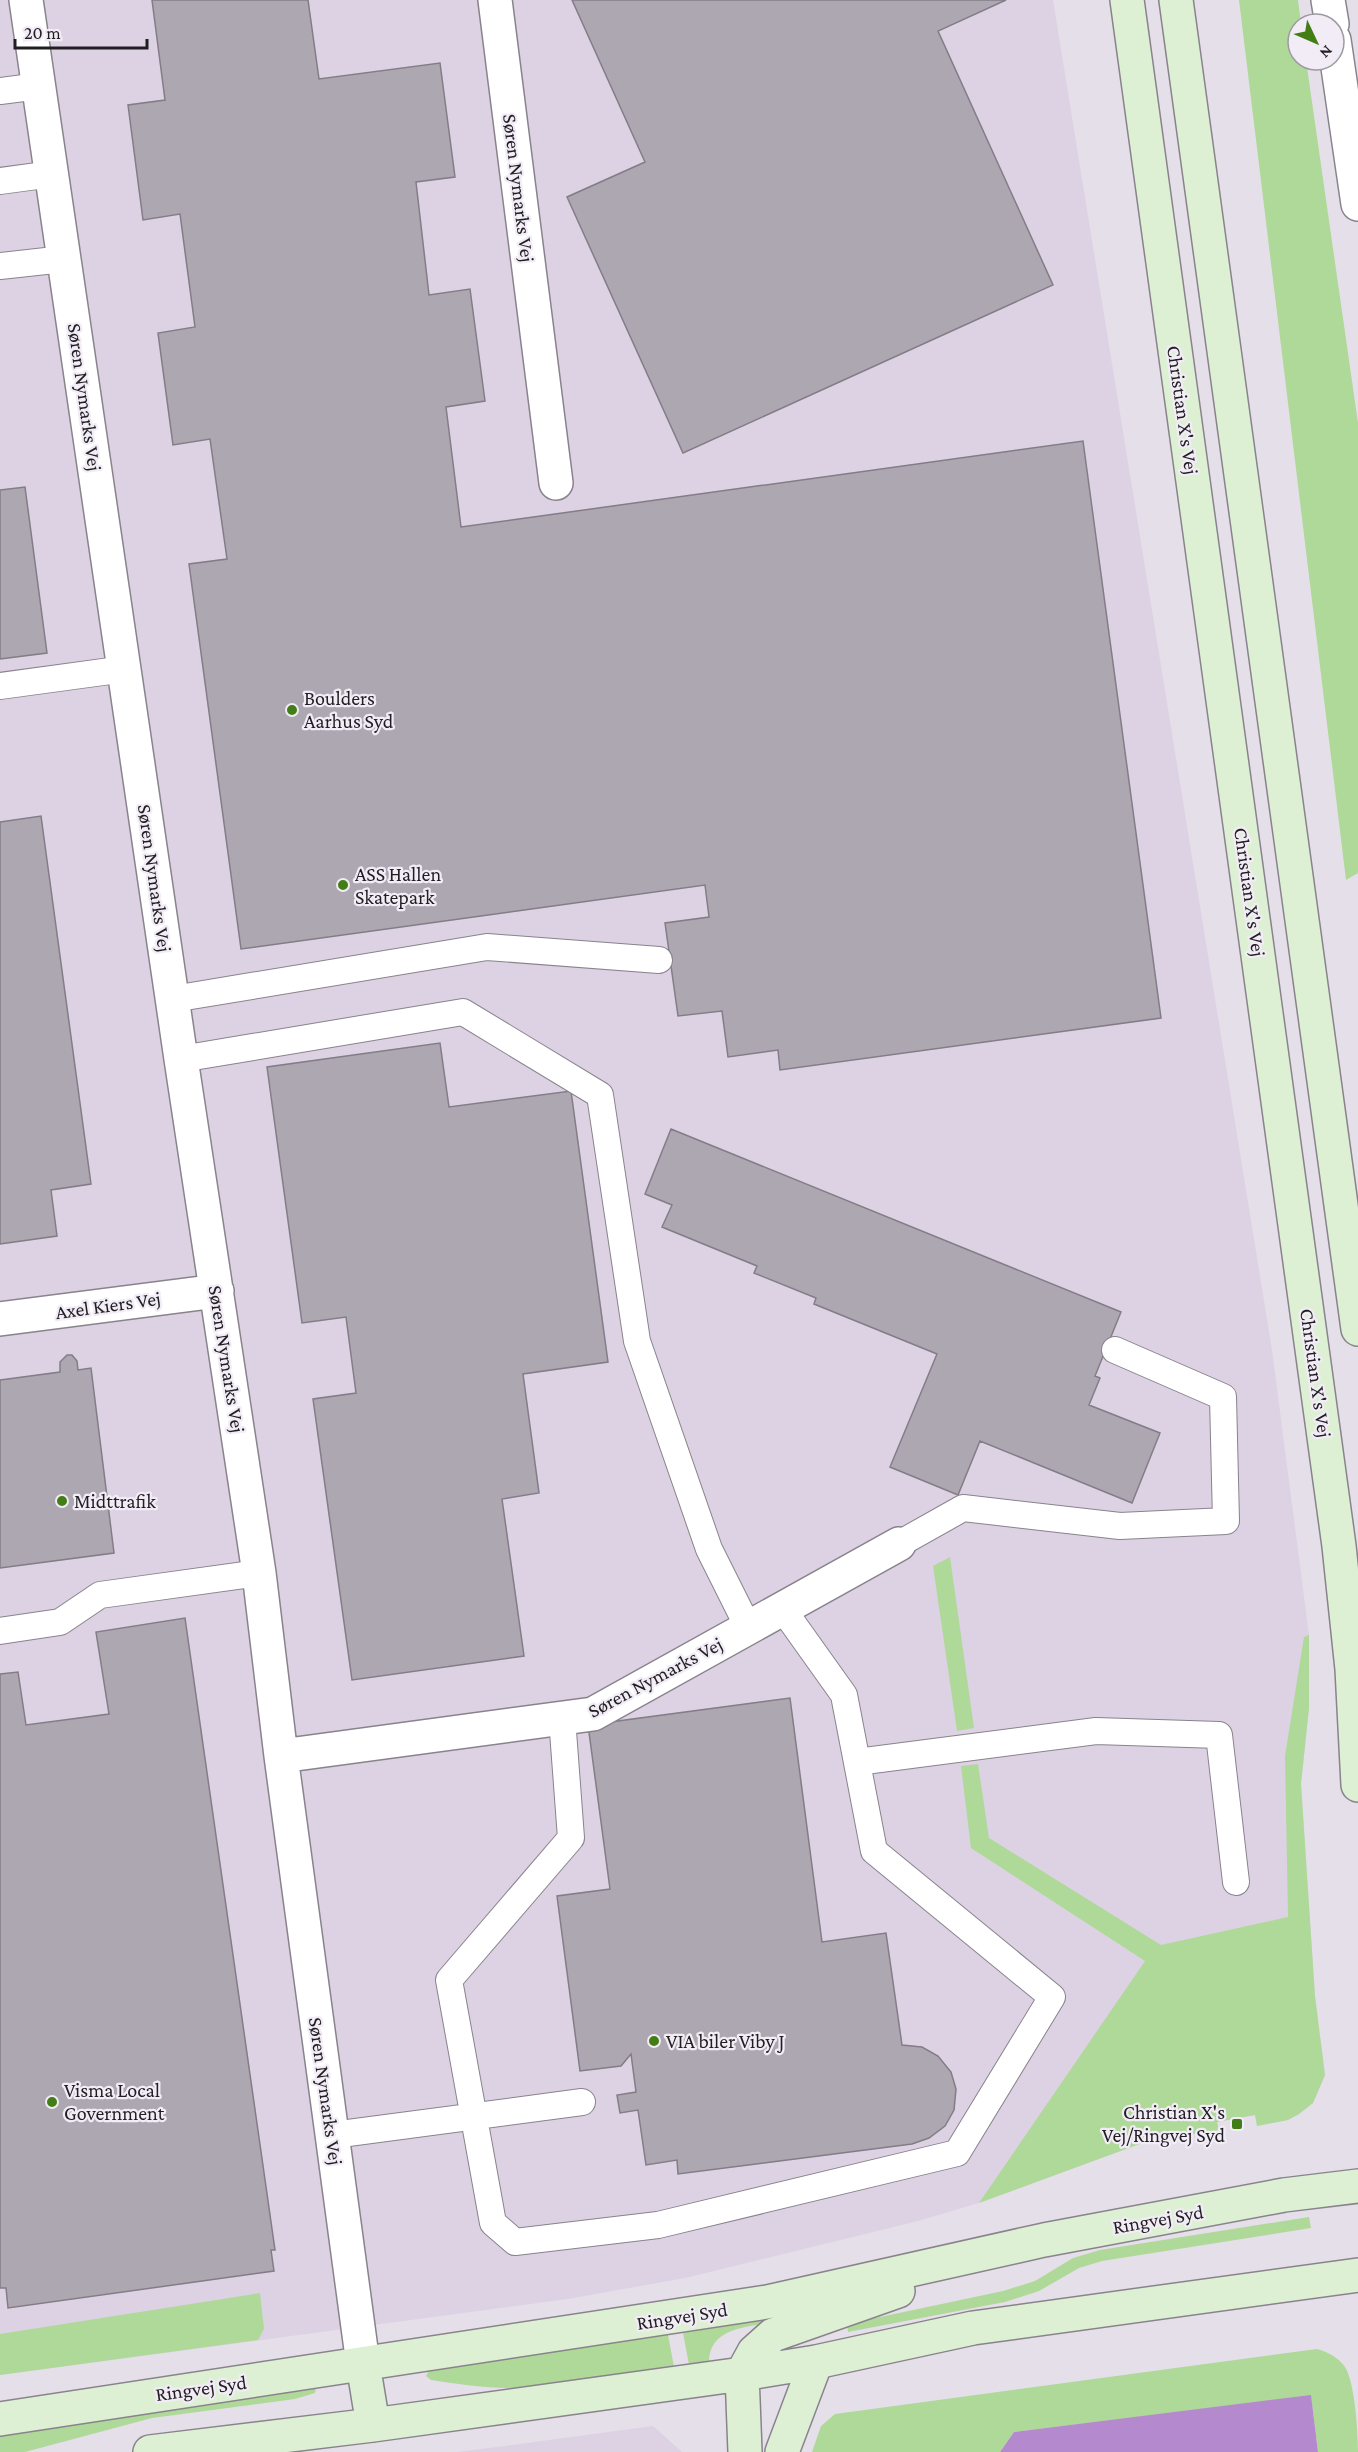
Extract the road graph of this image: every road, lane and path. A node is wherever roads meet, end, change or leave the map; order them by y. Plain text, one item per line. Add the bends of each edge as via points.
1 (26, 0) edge
2 (495, 0) edge
3 (1127, 0) edge
4 (1176, 0) edge
5 (1339, 72) edge
6 (39, 86) junction
7 (0, 92) edge
8 (52, 174) junction
9 (0, 181) edge
10 (1358, 204) edge
11 (64, 259) junction
12 (0, 266) edge
13 (556, 483) dead end
14 (125, 669) junction
15 (0, 686) edge
16 (659, 960) dead end
17 (173, 999) junction
18 (181, 1059) junction
19 (217, 1291) junction
20 (0, 1319) edge
21 (1358, 1329) edge
22 (1115, 1350) dead end
23 (899, 1544) joint
24 (259, 1573) junction
25 (782, 1608) junction
26 (748, 1627) junction
27 (0, 1631) edge
28 (562, 1718) junction
29 (281, 1756) junction
30 (857, 1762) junction
31 (1358, 1785) edge
32 (1236, 1882) dead end
33 (582, 2102) dead end
34 (473, 2116) junction
35 (333, 2135) junction
36 (1358, 2186) edge
37 (1044, 2240) junction
38 (1358, 2275) edge
39 (816, 2362) junction
40 (363, 2364) junction
41 (742, 2374) junction
42 (0, 2419) edge
43 (373, 2425) junction
44 (150, 2452) edge
45 (745, 2452) edge
46 (782, 2452) edge

1 - 6 street, Søren Nymarks Vej
2 - 13 street, Søren Nymarks Vej
3 - 31 main road, Christian X's Vej via 1340,1546
4 - 21 main road
5 - 10 street
6 - 7 lane
6 - 8 street, Søren Nymarks Vej
8 - 9 lane
8 - 11 street, Søren Nymarks Vej
11 - 12 lane
11 - 14 street, Søren Nymarks Vej
14 - 15 lane
14 - 17 street, Søren Nymarks Vej
16 - 17 lane via 487,947
17 - 18 street, Søren Nymarks Vej
18 - 19 street, Søren Nymarks Vej
18 - 26 lane via 462,1012 600,1095 637,1341 709,1549
19 - 20 street, Axel Kiers Vej
19 - 24 street, Søren Nymarks Vej
22 - 23 lane via 1223,1397 1226,1521 1120,1526 963,1508
23 - 25 street, Søren Nymarks Vej
24 - 27 lane via 100,1595 60,1622
24 - 29 street, Søren Nymarks Vej
25 - 26 street, Søren Nymarks Vej
25 - 30 lane via 844,1695
26 - 28 street, Søren Nymarks Vej via 593,1714
28 - 29 street, Søren Nymarks Vej
28 - 34 lane via 571,1838 449,1980
29 - 35 street, Søren Nymarks Vej
30 - 32 lane via 1096,1731 1219,1735
30 - 34 lane via 874,1851 1052,1997 957,2153 658,2225 515,2242 492,2223
33 - 34 lane
34 - 35 lane
35 - 40 street, Søren Nymarks Vej
36 - 37 main road, Ringvej Syd via 1284,2195
37 - 40 main road, Ringvej Syd via 767,2302
37 - 41 main road via 773,2335 754,2352
38 - 39 main road via 973,2328
39 - 41 main road
39 - 46 main road
40 - 42 main road, Ringvej Syd
40 - 43 main road, Søren Nymarks Vej
41 - 43 main road
41 - 45 main road
43 - 44 main road

